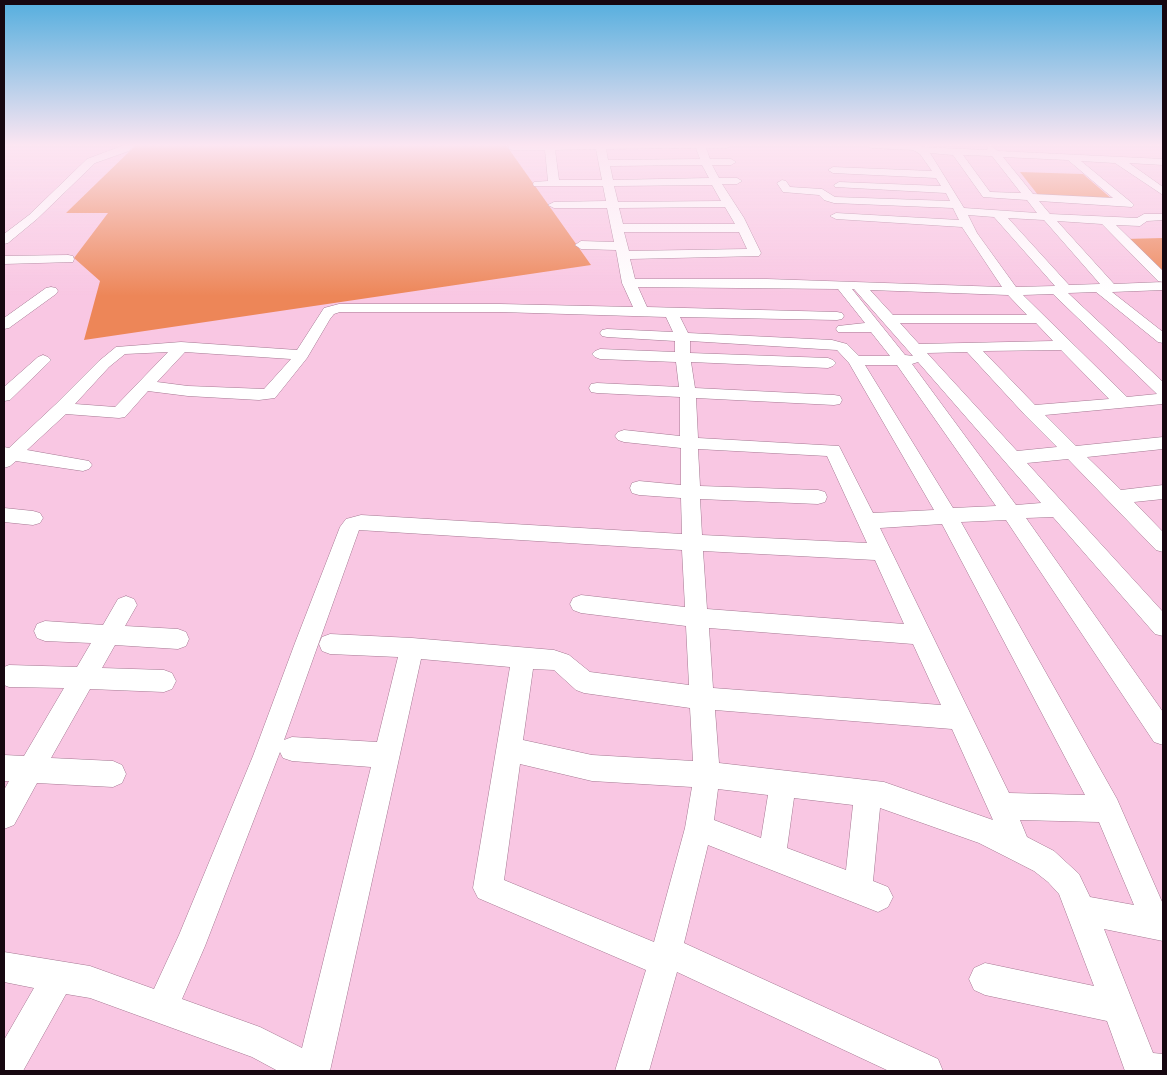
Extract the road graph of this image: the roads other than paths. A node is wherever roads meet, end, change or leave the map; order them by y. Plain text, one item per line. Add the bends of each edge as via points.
1 (55, 195) edge
2 (571, 195) edge
3 (611, 195) edge
4 (691, 195) edge
5 (723, 195) edge
6 (825, 195) edge
7 (934, 195) edge
8 (956, 195) edge
9 (985, 195) edge
10 (991, 195) edge
11 (1116, 195) edge
12 (1030, 197) junction
13 (958, 198) junction
14 (1124, 202) junction
15 (728, 204) junction
16 (554, 205) dead end
17 (997, 213) junction
18 (836, 216) dead end
19 (1046, 216) junction
20 (1163, 217) edge
21 (1144, 218) junction
22 (1105, 221) junction
23 (967, 224) junction
24 (743, 228) junction
25 (4, 240) edge
26 (621, 243) junction
27 (581, 245) dead end
28 (4, 260) edge
29 (68, 260) dead end
30 (1163, 278) edge
31 (629, 283) junction
32 (761, 283) junction
33 (851, 285) junction
34 (1157, 286) edge
35 (1105, 288) junction
36 (1060, 289) junction
37 (51, 291) dead end
38 (1012, 291) junction
39 (1163, 296) edge
40 (642, 312) junction
41 (671, 313) junction
42 (773, 315) junction
43 (1040, 319) junction
44 (881, 323) junction
45 (4, 325) edge
46 (606, 333) dead end
47 (682, 335) junction
48 (1163, 339) edge
49 (1065, 344) junction
50 (182, 347) junction
51 (971, 347) junction
52 (600, 354) dead end
53 (302, 355) junction
54 (913, 356) junction
55 (683, 358) junction
56 (43, 360) dead end
57 (855, 362) junction
58 (828, 363) dead end
59 (144, 386) junction
60 (597, 388) dead end
61 (1163, 391) edge
62 (688, 393) junction
63 (4, 396) edge
64 (1163, 399) edge
65 (834, 400) dead end
66 (1122, 402) junction
67 (62, 408) junction
68 (1031, 410) junction
69 (624, 436) dead end
70 (689, 443) junction
71 (1163, 443) edge
72 (1071, 451) junction
73 (6, 456) edge
74 (1012, 458) junction
75 (83, 465) dead end
76 (639, 488) dead end
77 (690, 492) junction
78 (1163, 492) edge
79 (818, 497) dead end
80 (1117, 497) junction
81 (1060, 509) junction
82 (1011, 512) junction
83 (4, 515) edge
84 (948, 516) junction
85 (34, 518) dead end
86 (867, 521) junction
87 (692, 543) junction
88 (1163, 544) edge
89 (882, 552) junction
90 (581, 604) dead end
91 (126, 605) dead end
92 (696, 618) junction
93 (1163, 626) edge
94 (45, 631) dead end
95 (109, 634) junction
96 (921, 635) junction
97 (178, 639) dead end
98 (330, 644) dead end
99 (412, 648) junction
100 (523, 658) junction
101 (9, 676) dead end
102 (84, 678) junction
103 (164, 681) dead end
104 (701, 698) junction
105 (960, 718) junction
106 (1163, 732) edge
107 (292, 748) dead end
108 (509, 749) junction
109 (387, 755) junction
110 (4, 768) edge
111 (30, 769) junction
112 (113, 774) dead end
113 (707, 775) junction
114 (783, 784) junction
115 (868, 793) junction
116 (1001, 806) junction
117 (1108, 809) junction
118 (4, 815) edge
119 (699, 828) junction
120 (1017, 848) junction
121 (772, 856) junction
122 (1081, 910) junction
123 (1160, 926) edge
124 (665, 957) junction
125 (4, 967) edge
126 (58, 977) junction
127 (985, 979) dead end
128 (1118, 1007) junction
129 (162, 1008) junction
130 (1149, 1070) edge
131 (5, 1071) edge
132 (312, 1071) edge
133 (632, 1071) edge
134 (926, 1071) edge

1 - 25 street
2 - 16 street
3 - 26 street
4 - 15 street
5 - 15 street
6 - 13 street via 834,200
7 - 13 street
8 - 13 street
9 - 13 street
10 - 12 street
11 - 14 street
12 - 14 street
12 - 19 street
13 - 17 street
13 - 23 street
14 - 21 street
15 - 24 street
17 - 19 street
17 - 36 street
18 - 23 street
19 - 22 street
19 - 35 street
20 - 21 street
21 - 22 street via 1140,222
22 - 30 street
23 - 38 street
24 - 26 street
24 - 26 street via 755,253
26 - 27 street
26 - 31 street
28 - 29 street
31 - 32 street
31 - 40 street
32 - 33 street
32 - 42 street
33 - 38 street
33 - 44 street
34 - 35 street
34 - 39 street
35 - 36 street
35 - 48 street
36 - 38 street
36 - 61 street
37 - 45 street
38 - 43 street
40 - 41 street
40 - 53 street via 340,308 329,311 324,317
41 - 42 street
41 - 47 street
42 - 44 street via 840,323
43 - 44 street
43 - 49 street
44 - 54 street
46 - 47 street
47 - 55 street
47 - 57 street via 832,344 842,347
49 - 51 street
49 - 66 street
50 - 53 street
50 - 59 street
50 - 67 street via 120,350
51 - 54 street
51 - 68 street
52 - 55 street
53 - 59 street via 269,394
54 - 57 street
54 - 74 street
54 - 82 street
55 - 58 street
55 - 62 street
56 - 63 street
57 - 84 street
59 - 67 street via 119,413
60 - 62 street
62 - 65 street
62 - 70 street
64 - 66 street
66 - 68 street
67 - 73 street
68 - 72 street
69 - 70 street
70 - 77 street
70 - 86 street via 833,450
71 - 72 street
72 - 74 street
72 - 80 street
73 - 75 street
74 - 81 street
76 - 77 street
77 - 79 street
77 - 87 street
78 - 80 street
80 - 88 street
81 - 82 street
81 - 93 street
82 - 84 street
82 - 106 street
83 - 85 street
84 - 86 street
84 - 117 street
86 - 89 street
87 - 89 street
87 - 92 street
87 - 129 street via 361,522 350,526 266,756
89 - 96 street
90 - 92 street
91 - 95 street
92 - 96 street
92 - 104 street
94 - 95 street
95 - 97 street
95 - 102 street
96 - 105 street
98 - 99 street
99 - 100 street
99 - 109 street
100 - 104 street via 561,662 584,682
100 - 108 street
101 - 102 street
102 - 103 street
102 - 111 street
104 - 105 street
104 - 113 street
105 - 116 street
107 - 109 street
108 - 113 street via 592,768
108 - 124 street via 488,888
109 - 132 street
110 - 111 street
111 - 112 street
111 - 118 street
113 - 114 street
113 - 119 street
114 - 115 street
114 - 121 street
115 - 120 street via 884,795 976,828
115 - 121 street via 868,893
116 - 117 street
116 - 120 street
117 - 123 street
119 - 121 street
119 - 124 street
120 - 122 street via 1058,872 1070,884
122 - 123 street
122 - 128 street
124 - 133 street
124 - 134 street
125 - 126 street
126 - 129 street via 90,982
126 - 131 street
127 - 128 street
128 - 130 street
129 - 132 street via 260,1044

